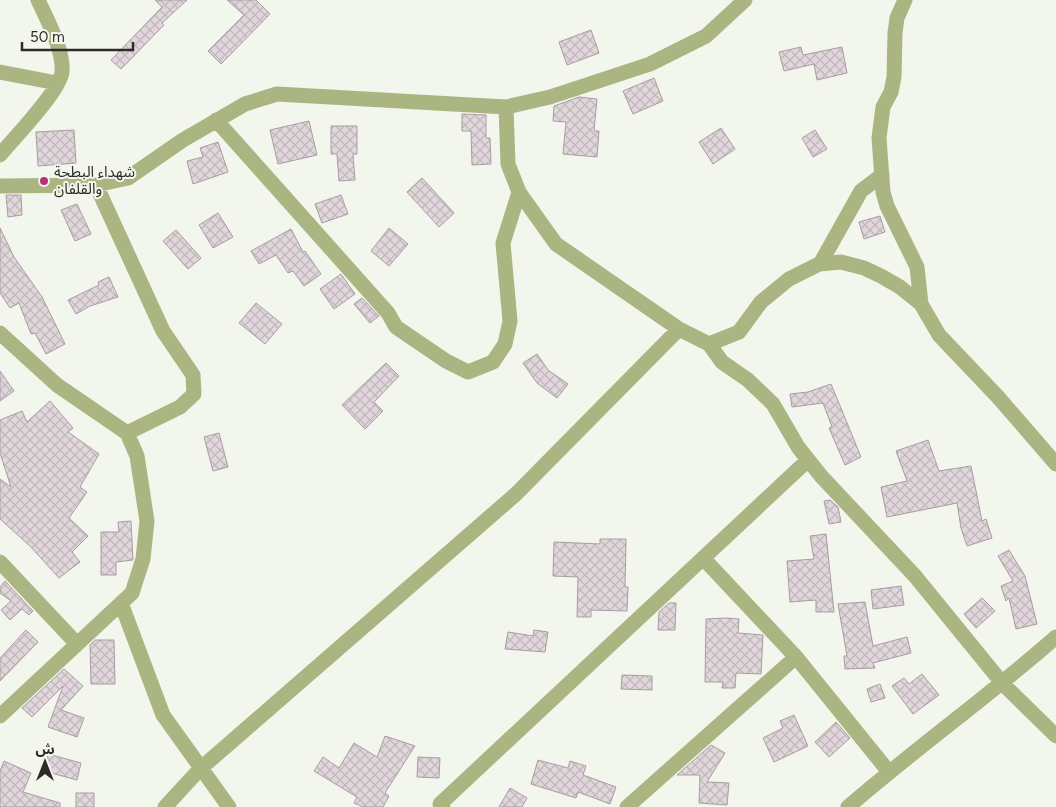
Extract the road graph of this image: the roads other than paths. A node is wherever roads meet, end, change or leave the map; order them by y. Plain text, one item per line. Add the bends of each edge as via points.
1 (38, 0) edge
2 (745, 0) edge
3 (905, 0) edge
4 (0, 72) edge
5 (57, 83) junction
6 (506, 107) junction
7 (216, 120) junction
8 (0, 155) edge
9 (882, 175) junction
10 (96, 185) junction
11 (0, 186) edge
12 (519, 192) junction
13 (820, 264) junction
14 (921, 304) junction
15 (679, 329) junction
16 (0, 332) edge
17 (709, 344) junction
18 (126, 433) junction
19 (808, 460) junction
20 (1056, 464) edge
21 (703, 558) junction
22 (0, 562) edge
23 (122, 603) junction
24 (1056, 637) edge
25 (77, 644) junction
26 (796, 657) junction
27 (1003, 684) junction
28 (0, 716) edge
29 (1056, 736) edge
30 (200, 769) junction
31 (889, 772) junction
32 (165, 807) edge
33 (229, 807) edge
34 (443, 807) edge
35 (627, 807) edge
36 (848, 807) edge

1 - 5 street via 57,41 62,73
2 - 6 street via 706,36 650,64 550,97
3 - 9 street via 895,33 894,77 879,123
4 - 5 street
5 - 8 street
6 - 7 street via 277,94 245,104
6 - 12 street via 508,164
7 - 10 street via 128,178
7 - 12 street via 388,313 396,327 468,372 493,362 505,344 510,321 503,243
9 - 13 street via 861,191
9 - 14 street via 887,206 917,267
10 - 11 street
10 - 18 street via 163,331 193,375 194,394 180,407
12 - 15 street via 556,244
13 - 14 street via 841,262 873,272
13 - 17 street via 788,279 739,332
14 - 20 street via 939,335
15 - 17 street
15 - 30 street via 516,494
16 - 18 street via 57,385
17 - 19 street via 722,362 748,380 773,404
18 - 23 street via 137,456 147,521 140,568 132,593
19 - 21 street
19 - 27 street via 915,576
21 - 26 street
21 - 34 street via 440,804
22 - 25 street
23 - 25 street
23 - 30 street via 163,715
24 - 27 street
25 - 28 street
26 - 31 street
26 - 35 street
27 - 29 street
27 - 31 street
30 - 32 street
30 - 33 street
31 - 36 street

